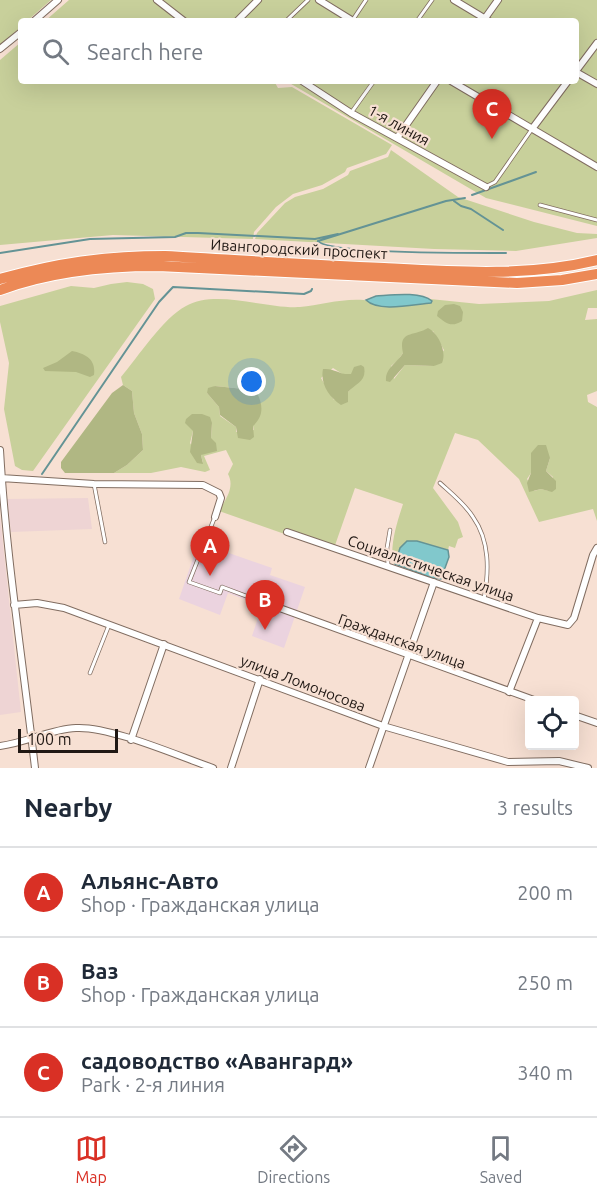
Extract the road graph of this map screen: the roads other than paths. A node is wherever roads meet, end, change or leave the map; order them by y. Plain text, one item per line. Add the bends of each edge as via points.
1 (58, 0) edge
2 (157, 0) edge
3 (258, 0) edge
4 (308, 0) edge
5 (319, 0) edge
6 (366, 0) edge
7 (432, 0) edge
8 (454, 0) edge
9 (498, 0) edge
10 (37, 18) edge
11 (180, 18) edge
12 (240, 18) edge
13 (289, 18) edge
14 (347, 18) edge
15 (354, 18) edge
16 (419, 18) edge
17 (482, 18) edge
18 (486, 18) edge
19 (18, 35) edge
20 (597, 43) edge
21 (0, 50) edge
22 (579, 67) edge
23 (579, 73) edge
24 (307, 84) edge
25 (372, 84) edge
26 (435, 84) edge
27 (456, 84) edge
28 (566, 84) edge
29 (597, 84) edge
30 (351, 113) junction
31 (532, 129) junction
32 (397, 138) junction
33 (597, 167) edge
34 (486, 187) joint
35 (540, 205) dead end
36 (597, 220) edge
37 (597, 260) edge
38 (597, 274) edge
39 (0, 279) edge
40 (0, 290) edge
41 (0, 450) edge
42 (1, 478) edge
43 (440, 483) dead end
44 (93, 484) junction
45 (215, 517) joint
46 (390, 530) dead end
47 (287, 532) dead end
48 (105, 542) dead end
49 (597, 548) edge
50 (388, 565) junction
51 (434, 582) junction
52 (484, 599) junction
53 (263, 602) joint
54 (14, 605) junction
55 (538, 618) junction
56 (109, 624) junction
57 (164, 644) junction
58 (407, 656) junction
59 (90, 674) dead end
60 (260, 679) junction
61 (509, 692) junction
62 (525, 697) edge
63 (579, 717) edge
64 (597, 723) edge
65 (382, 726) junction
66 (32, 739) junction
67 (131, 740) junction
68 (0, 746) edge
69 (35, 768) edge
70 (213, 768) edge
71 (231, 768) edge
72 (369, 768) edge
73 (588, 768) edge

1 - 10 street
2 - 11 street
3 - 12 street
4 - 13 lane
5 - 14 street
6 - 15 lane
7 - 16 lane
8 - 17 street
9 - 18 street
19 - 21 street
20 - 22 street
23 - 29 street
24 - 30 street, 1-я линия
25 - 30 lane
26 - 32 street
27 - 31 street
28 - 31 street
30 - 32 street, 1-я линия
31 - 33 street
31 - 34 lane via 495,182
32 - 34 street, 1-я линия
35 - 36 lane
37 - 39 highway, Ивангородский проспект via 489,273 124,256 73,261
38 - 40 highway, Ивангородский проспект via 517,283 119,266 49,276
41 - 42 street
42 - 44 street
42 - 54 street
43 - 52 lane via 473,516 482,534 488,559
44 - 45 street via 208,486 221,498
44 - 48 lane
45 - 53 lane via 189,582 220,593 222,587
46 - 50 lane
47 - 50 street, Социалистическая улица
49 - 55 street, Социалистическая улица via 568,626
50 - 51 street, Социалистическая улица
51 - 52 street, Социалистическая улица
51 - 58 street
52 - 55 street, Социалистическая улица
53 - 58 street, Гражданская улица
54 - 56 street, улица Ломоносова via 37,603 64,608
54 - 66 street
55 - 61 street
56 - 57 street, улица Ломоносова
56 - 59 lane
57 - 60 street, улица Ломоносова
57 - 67 street
58 - 61 street, Гражданская улица
58 - 65 street
60 - 65 street, улица Ломоносова
60 - 71 street
61 - 62 street, Гражданская улица
63 - 64 street
65 - 72 street
65 - 73 street, улица Ломоносова via 508,762 559,761
66 - 67 street via 83,728
66 - 68 street
66 - 69 street
67 - 70 street

